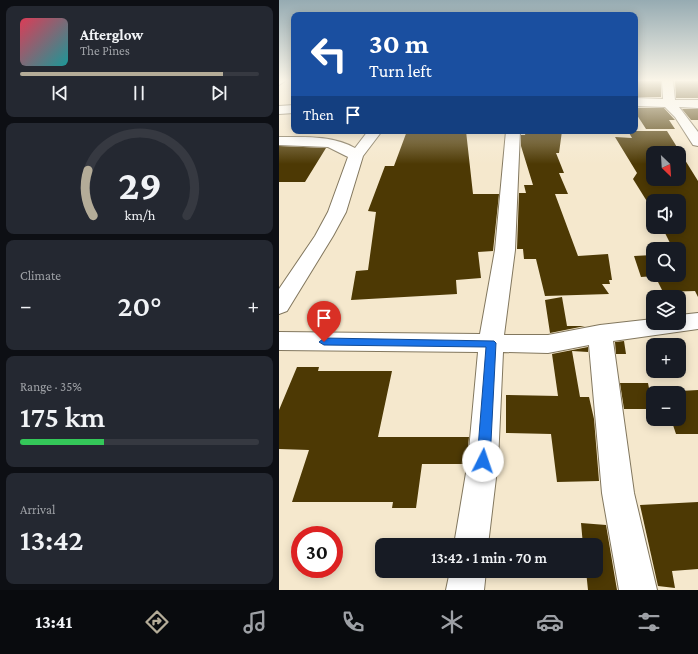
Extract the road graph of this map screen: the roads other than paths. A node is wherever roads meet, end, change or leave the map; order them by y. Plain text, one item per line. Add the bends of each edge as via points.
1 (291, 109) edge
2 (674, 109) edge
3 (279, 110) edge
4 (373, 134) edge
5 (513, 134) edge
6 (279, 141) edge
7 (698, 142) edge
8 (357, 156) junction
9 (279, 306) edge
10 (698, 321) edge
11 (600, 334) junction
12 (279, 341) edge
13 (491, 343) junction
14 (472, 538) edge
15 (467, 578) edge
16 (465, 590) edge
17 (638, 590) edge

1 - 3 street
2 - 7 street
4 - 8 street
5 - 13 street via 505,250
6 - 8 street via 339,144
8 - 9 street via 337,212
10 - 11 street
11 - 13 street via 548,344
11 - 17 street via 618,493
12 - 13 street
13 - 14 street via 483,461
15 - 16 street

